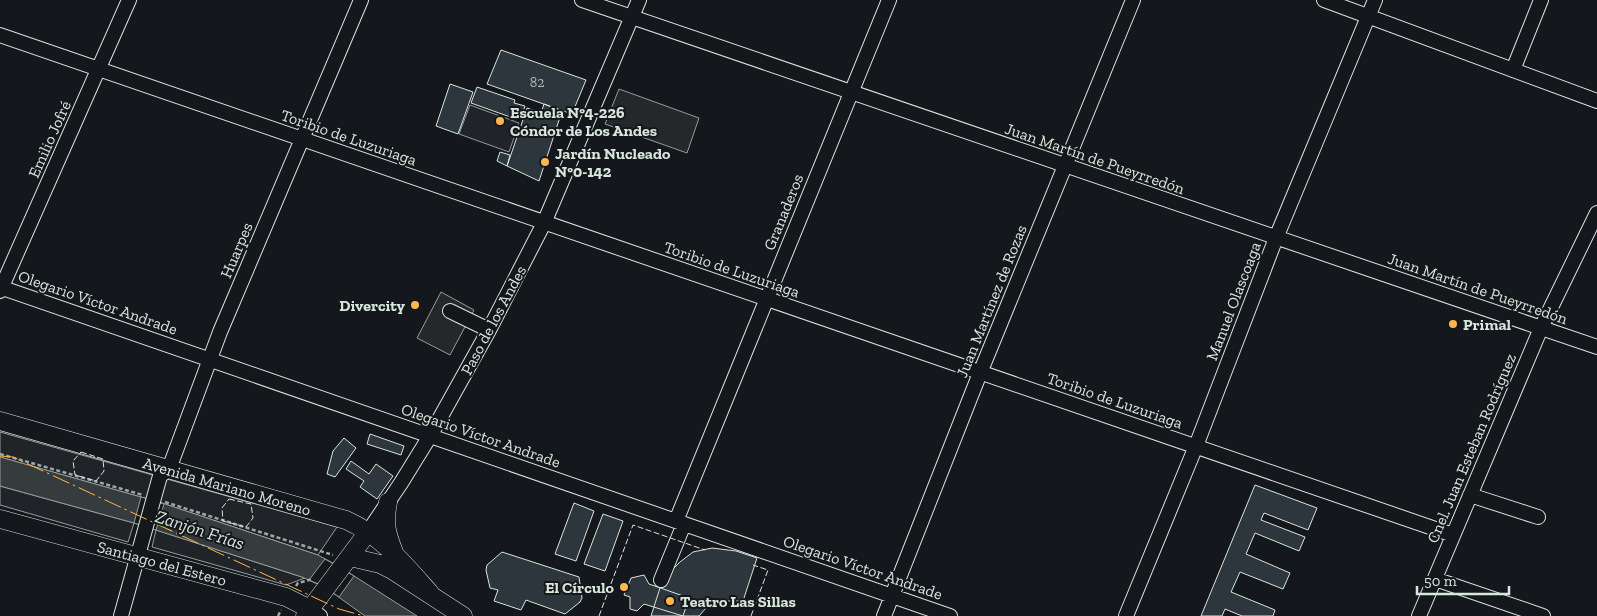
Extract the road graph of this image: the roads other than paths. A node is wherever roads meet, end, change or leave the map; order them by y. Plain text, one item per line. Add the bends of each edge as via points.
1 (129, 0) edge
2 (361, 0) edge
3 (582, 0) edge
4 (639, 0) edge
5 (889, 0) edge
6 (1133, 0) edge
7 (1324, 0) edge
8 (1375, 0) edge
9 (1541, 0) edge
10 (1368, 16) junction
11 (631, 17) junction
12 (0, 35) edge
13 (99, 69) junction
14 (1513, 70) junction
15 (851, 92) junction
16 (1597, 101) edge
17 (302, 139) junction
18 (1064, 166) junction
19 (1597, 214) edge
20 (544, 223) junction
21 (1276, 238) junction
22 (0, 288) edge
23 (766, 300) junction
24 (450, 311) dead end
25 (1541, 328) junction
26 (489, 330) junction
27 (1597, 347) edge
28 (209, 359) junction
29 (980, 372) junction
30 (0, 421) edge
31 (430, 436) junction
32 (1196, 446) junction
33 (169, 469) junction
34 (1470, 495) junction
35 (388, 502) junction
36 (1538, 517) dead end
37 (0, 519) edge
38 (680, 522) junction
39 (368, 532) junction
40 (1453, 535) junction
41 (394, 552) junction
42 (137, 557) junction
43 (346, 562) junction
44 (1435, 579) junction
45 (661, 580) dead end
46 (430, 593) junction
47 (891, 596) junction
48 (312, 614) edge
49 (122, 616) edge
50 (463, 616) edge
51 (884, 616) edge
52 (950, 616) edge
53 (1126, 616) edge
54 (1418, 616) edge
55 (1543, 616) edge

1 - 13 street, Emilio Jofré
2 - 17 street, Huarpes
3 - 11 street, Juan Martín de Pueyrredón
4 - 11 street, Paso de los Andes
5 - 15 street, Granaderos
6 - 18 street, Juan Martínez de Rozas
7 - 10 street
8 - 10 street, Manuel Olascoaga
9 - 14 street
10 - 14 street
10 - 21 street, Manuel Olascoaga
11 - 15 street, Juan Martín de Pueyrredón
11 - 20 street, Paso de los Andes
12 - 13 street, Toribio de Luzuriaga
13 - 17 street, Toribio de Luzuriaga
13 - 22 street, Emilio Jofré
14 - 16 street
15 - 18 street, Juan Martín de Pueyrredón
15 - 23 street, Granaderos
17 - 20 street, Toribio de Luzuriaga
17 - 28 street, Huarpes
18 - 21 street, Juan Martín de Pueyrredón
18 - 29 street, Juan Martínez de Rozas
19 - 25 street, Cnel. Juan Esteban Rodríguez
20 - 23 street, Toribio de Luzuriaga
20 - 26 street, Paso de los Andes
21 - 25 street, Juan Martín de Pueyrredón
21 - 32 street, Manuel Olascoaga
22 - 28 street, Olegario Víctor Andrade
23 - 29 street, Toribio de Luzuriaga
23 - 38 street, Granaderos
24 - 26 street
25 - 27 street, Juan Martín de Pueyrredón
25 - 34 street, Cnel. Juan Esteban Rodríguez
26 - 31 street, Paso de los Andes
28 - 31 street, Olegario Víctor Andrade
28 - 33 street, Huarpes
29 - 32 street, Toribio de Luzuriaga
29 - 47 street, Juan Martínez de Rozas
30 - 33 main road, Avenida Mariano Moreno
31 - 35 street, Paso de los Andes
31 - 38 street, Olegario Víctor Andrade
32 - 40 street, Toribio de Luzuriaga
32 - 53 street, Manuel Olascoaga
33 - 39 main road, Avenida Mariano Moreno via 337,517
33 - 42 street, Huarpes via 160,476
34 - 36 street
34 - 40 street, Cnel. Juan Esteban Rodríguez
35 - 39 street, Paso de los Andes
35 - 41 main road via 386,531
37 - 42 main road, Santiago del Estero
38 - 45 street, Granaderos
38 - 47 street, Olegario Víctor Andrade
39 - 41 main road, Avenida Mariano Moreno
39 - 43 main road, Paso de los Andes
40 - 44 street, Cnel. Juan Esteban Rodríguez
41 - 46 main road, Avenida Mariano Moreno
42 - 48 main road, Santiago del Estero via 286,597
42 - 49 street, Huarpes
43 - 46 main road, Avenida Mariano Moreno via 380,564
43 - 48 main road, Paso de los Andes via 326,588
44 - 54 street, Cnel. Juan Esteban Rodríguez
44 - 55 street
46 - 50 main road, Avenida Mariano Moreno
47 - 51 street, Juan Martínez de Rozas
47 - 52 street, Olegario Víctor Andrade

